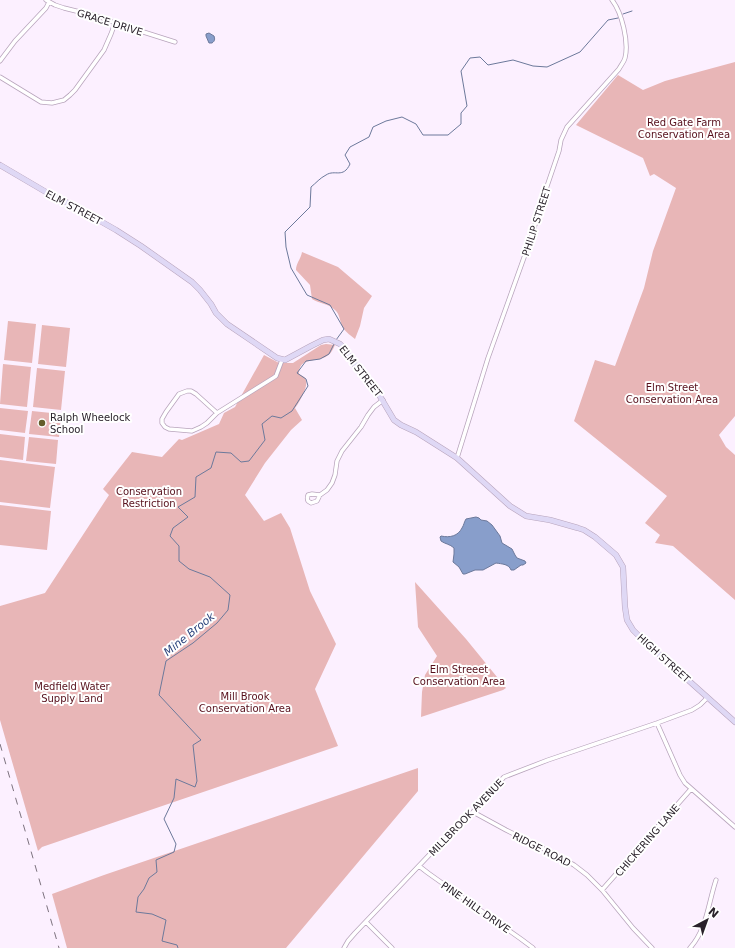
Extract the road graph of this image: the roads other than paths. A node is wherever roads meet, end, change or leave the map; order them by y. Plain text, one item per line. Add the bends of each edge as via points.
1 (612, 0) edge
2 (48, 1) edge
3 (115, 23) junction
4 (175, 42) dead end
5 (0, 61) edge
6 (0, 76) edge
7 (0, 165) edge
8 (282, 360) junction
9 (383, 400) junction
10 (217, 413) junction
11 (457, 458) junction
12 (320, 495) dead end
13 (617, 556) joint
14 (708, 698) junction
15 (735, 722) edge
16 (657, 723) junction
17 (691, 789) junction
18 (473, 812) junction
19 (735, 827) edge
20 (420, 866) junction
21 (716, 880) dead end
22 (602, 890) junction
23 (366, 922) junction
24 (344, 948) edge
25 (392, 948) edge
26 (533, 948) edge
27 (652, 948) edge
28 (690, 948) edge

1 - 11 street, PHILIP STREET via 624,30 626,42 623,64 567,127 561,140
2 - 3 street, GRACE DRIVE via 55,6
2 - 5 street via 46,8
3 - 4 street, GRACE DRIVE
3 - 6 street via 104,50 75,90 64,100 41,102
7 - 8 street, ELM STREET via 136,243 192,282 227,324
8 - 9 street, ELM STREET via 319,341 335,341 345,349 359,372
8 - 10 street via 276,376
9 - 11 street, ELM STREET via 394,420
9 - 12 street via 374,407 342,451 332,483
10 - 10 street via 196,394 187,391 180,394 166,412 162,423 169,429 192,431 207,423
11 - 13 street, ELM STREET via 518,512 578,528 595,537
13 - 14 street, HIGH STREET via 623,567 624,607 633,630
14 - 15 street, HIGH STREET
14 - 16 street, MILLBROOK AVENUE via 692,710
16 - 17 street via 680,774
16 - 18 street, MILLBROOK AVENUE via 504,777
17 - 19 street
17 - 22 street, CHICKERING LANE
18 - 20 street, MILLBROOK AVENUE
18 - 22 street, RIDGE ROAD via 574,865
20 - 23 street, MILLBROOK AVENUE
20 - 26 street, PINE HILL DRIVE
21 - 28 street via 704,927
22 - 27 street, RIDGE ROAD
23 - 24 street, MILLBROOK AVENUE
23 - 25 street

